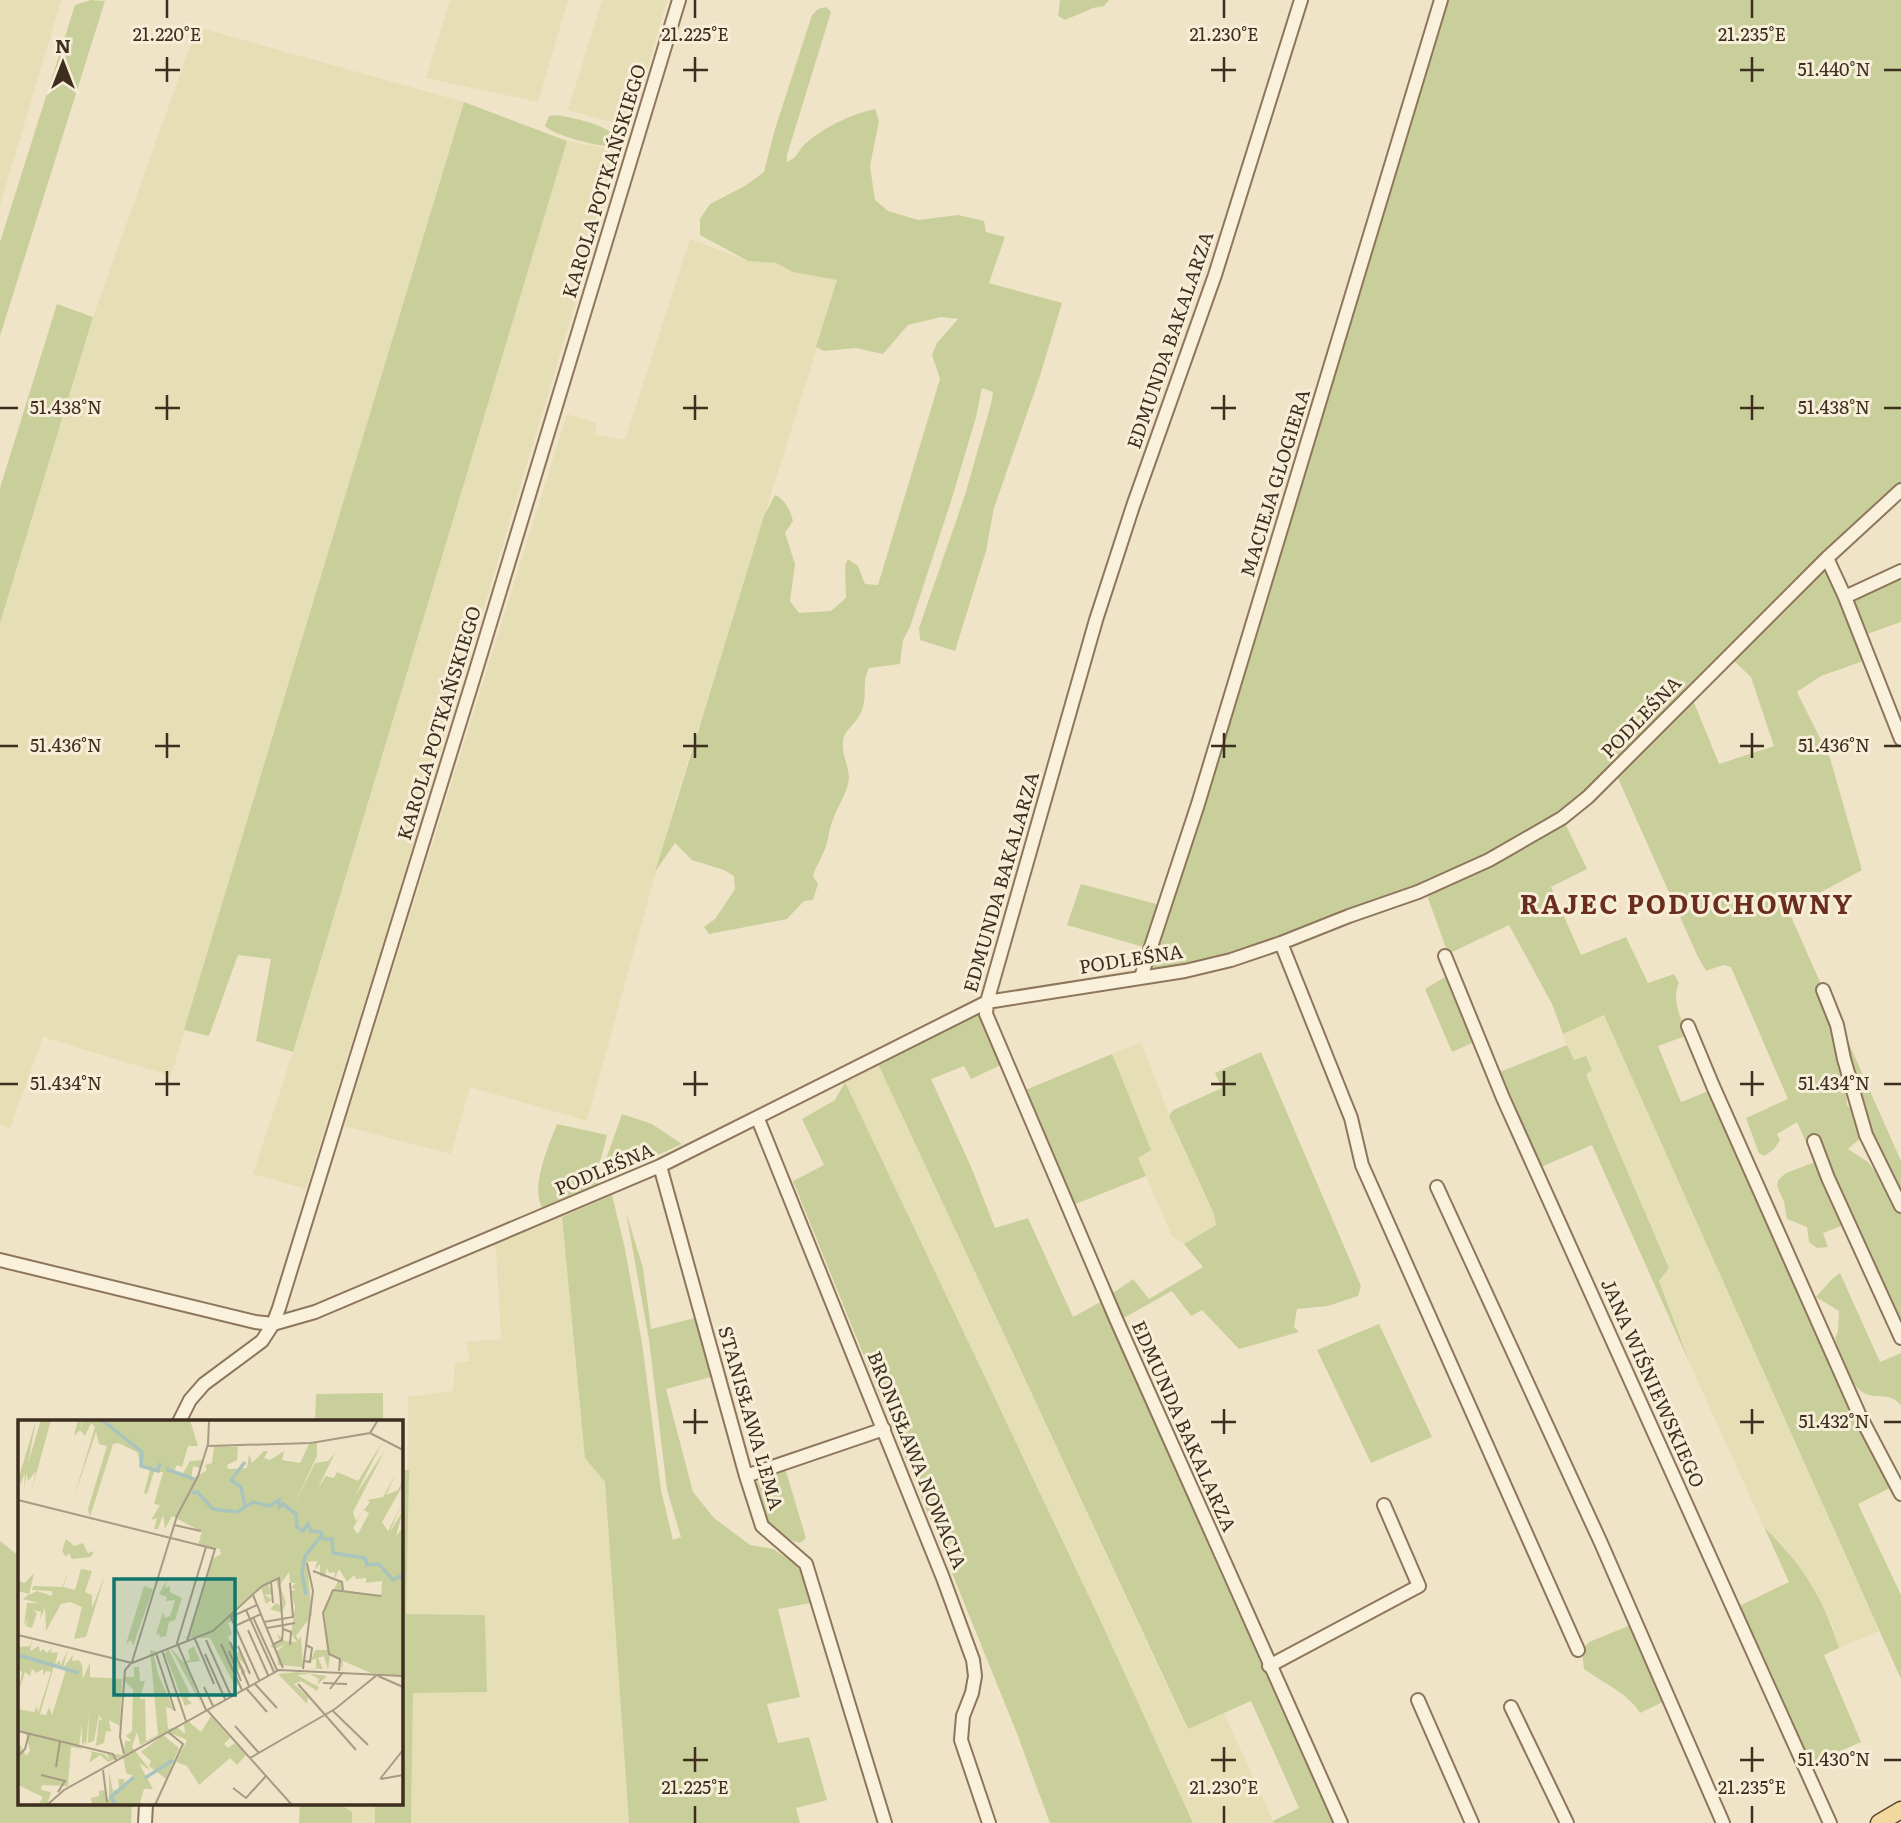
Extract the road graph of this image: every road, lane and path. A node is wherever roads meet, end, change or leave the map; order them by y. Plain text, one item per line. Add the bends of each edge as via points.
1 (679, 0) edge
2 (1301, 0) edge
3 (1441, 0) edge
4 (1901, 490) edge
5 (1827, 558) junction
6 (1901, 572) edge
7 (1845, 597) junction
8 (1901, 739) edge
9 (1281, 943) junction
10 (1445, 956) dead end
11 (1141, 977) junction
12 (1823, 990) dead end
13 (987, 1002) junction
14 (1688, 1026) dead end
15 (758, 1119) junction
16 (1814, 1141) dead end
17 (660, 1166) junction
18 (1437, 1187) dead end
19 (1901, 1206) edge
20 (0, 1260) edge
21 (273, 1324) junction
22 (1901, 1338) edge
23 (180, 1420) edge
24 (884, 1429) junction
25 (746, 1476) junction
26 (1901, 1494) edge
27 (1384, 1505) dead end
28 (1578, 1650) dead end
29 (1269, 1666) junction
30 (1418, 1699) dead end
31 (1511, 1707) dead end
32 (1901, 1810) edge
33 (885, 1823) edge
34 (989, 1823) edge
35 (1341, 1823) edge
36 (1472, 1823) edge
37 (1567, 1823) edge
38 (1723, 1823) edge
39 (1830, 1823) edge
40 (1879, 1823) edge

1 - 21 street, KAROLA POTKAŃSKIEGO
2 - 13 street, EDMUNDA BAKALARZA via 1214,275 1096,620
3 - 11 street, MACIEJA GLOGIERA via 1202,792
4 - 5 street, PODLEŚNA
5 - 7 street
5 - 9 street, PODLEŚNA via 1596,790 1562,818 1418,892
6 - 7 street
7 - 8 street
9 - 11 street, PODLEŚNA via 1231,960
9 - 28 street via 1351,1118 1362,1165
10 - 39 street, JANA WIŚNIEWSKIEGO via 1503,1098
11 - 13 street, PODLEŚNA
12 - 19 street via 1866,1135
13 - 15 street, PODLEŚNA
13 - 29 street, EDMUNDA BAKALARZA via 986,1014 1013,1079
14 - 26 street via 1859,1414
15 - 17 street, PODLEŚNA
15 - 24 street, BRONISŁAWA NOWACIA
16 - 22 street
17 - 21 street, PODLEŚNA via 315,1312
17 - 25 street, STANISŁAWA LEMA
18 - 38 street via 1601,1543
20 - 21 street
21 - 23 street, KAROLA POTKAŃSKIEGO via 255,1347 204,1384
24 - 25 street
24 - 34 street, BRONISŁAWA NOWACIA via 973,1660 975,1676 961,1740
25 - 33 street, STANISŁAWA LEMA via 762,1526 806,1564
27 - 29 street via 1419,1586
29 - 35 street, EDMUNDA BAKALARZA
30 - 36 street
31 - 37 street
32 - 40 main road

